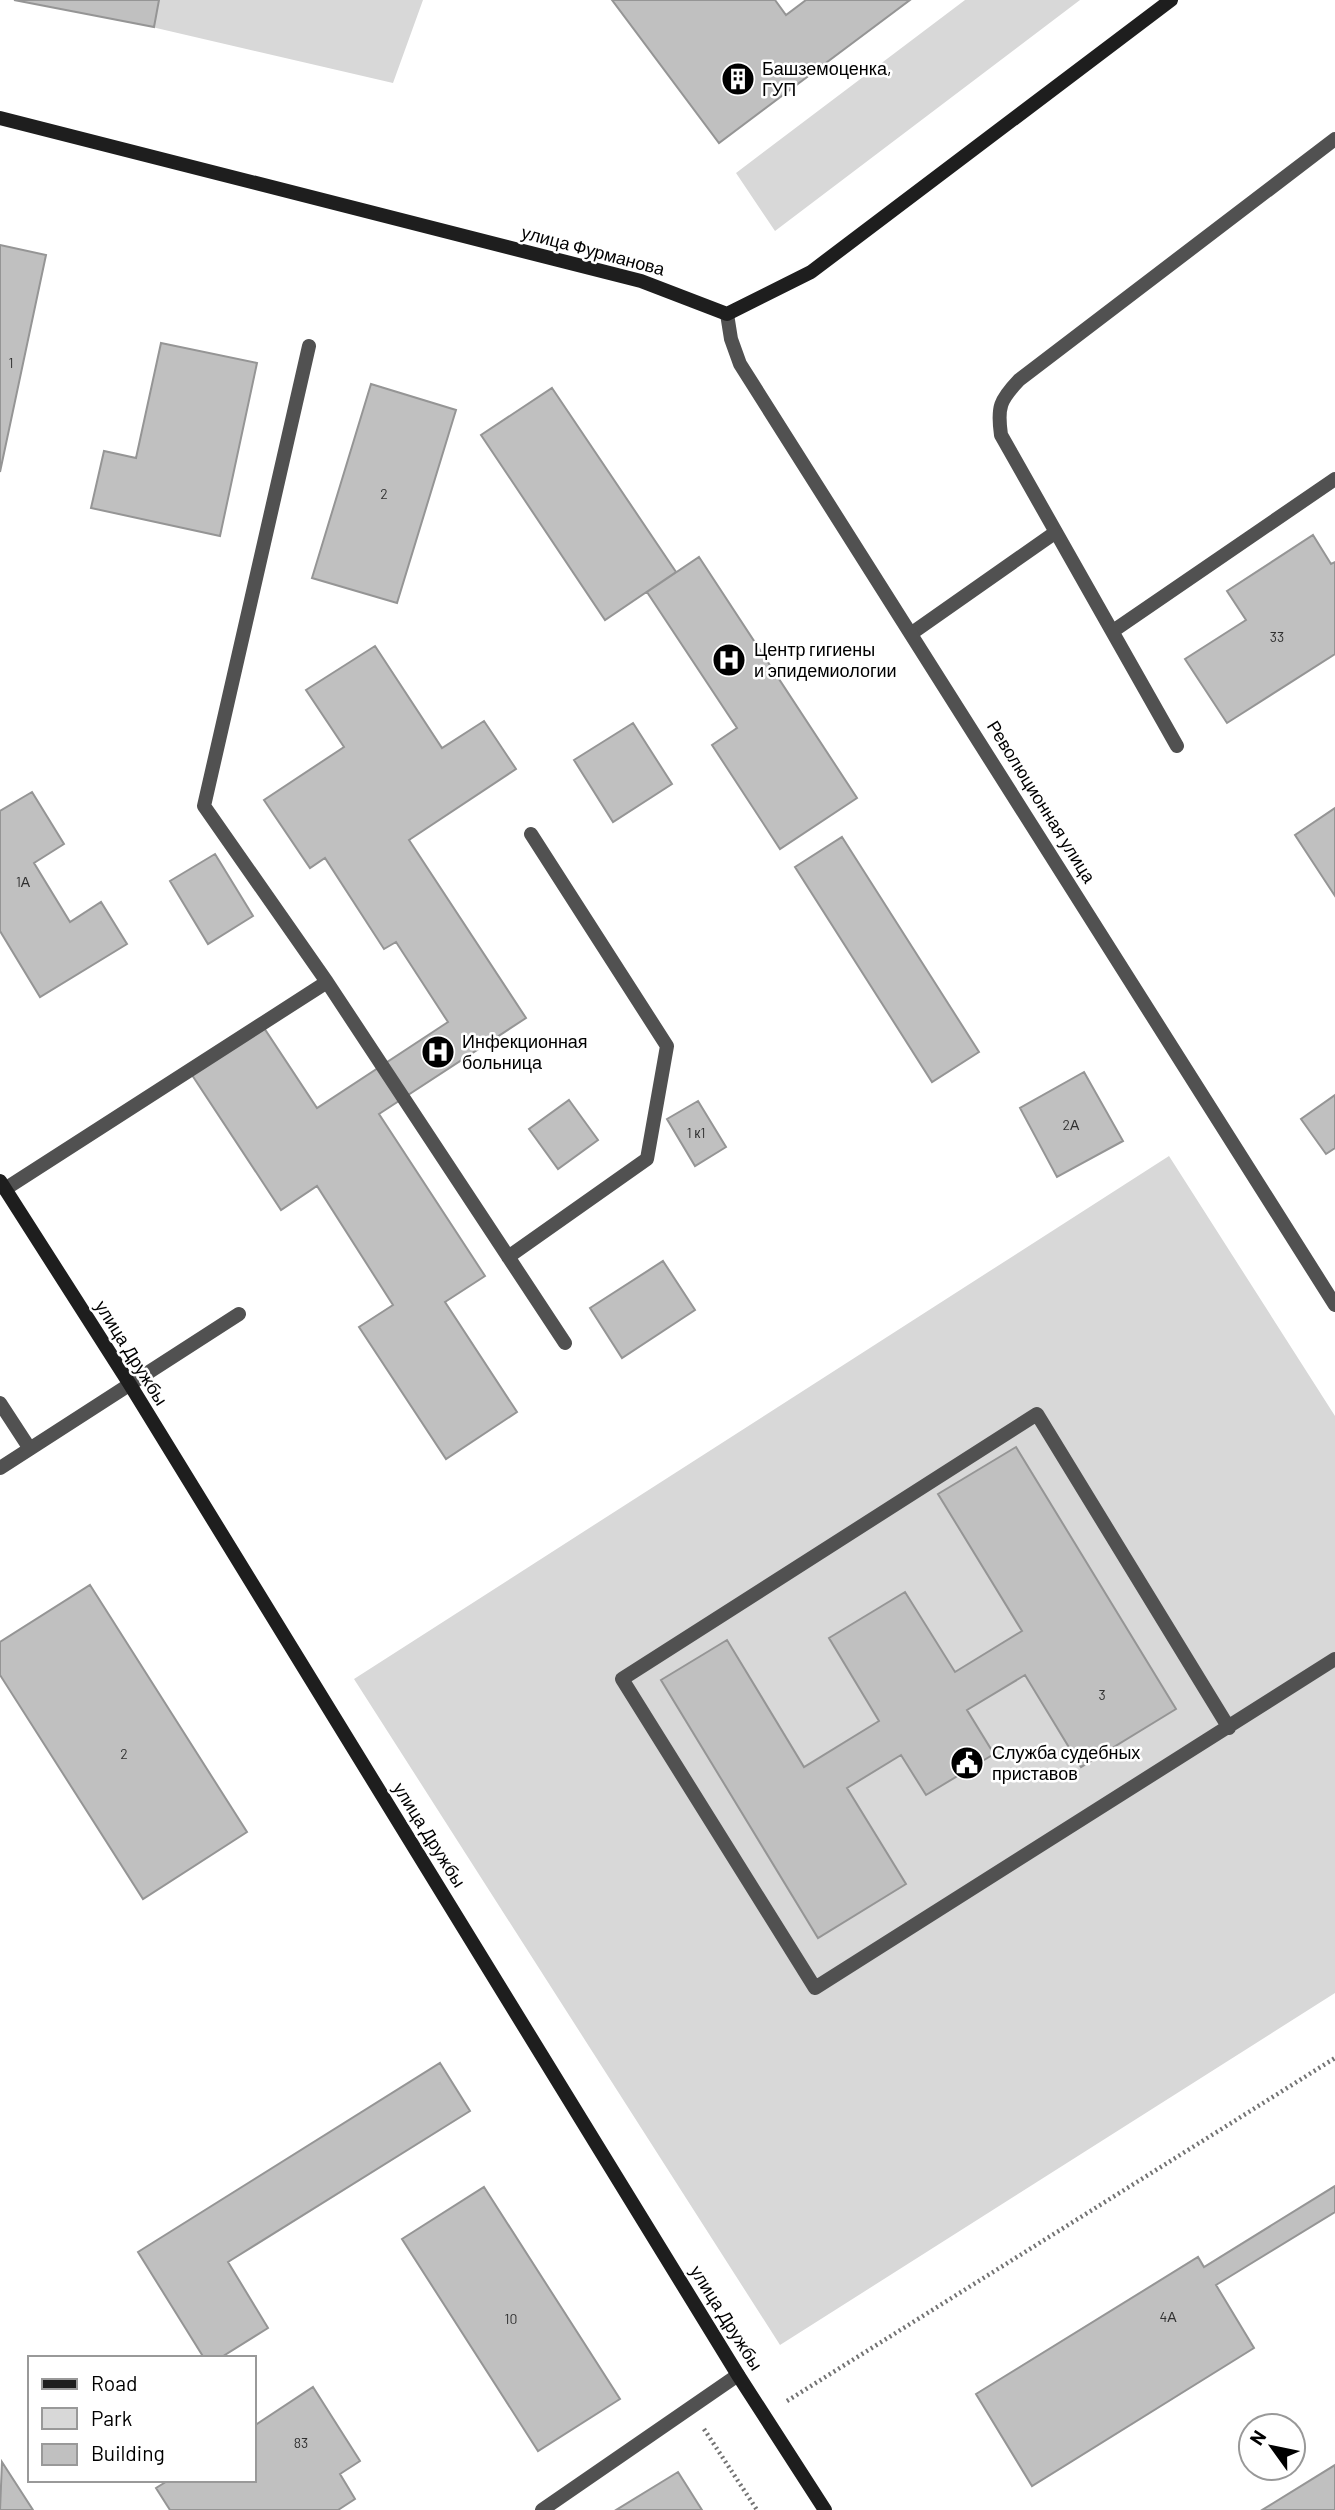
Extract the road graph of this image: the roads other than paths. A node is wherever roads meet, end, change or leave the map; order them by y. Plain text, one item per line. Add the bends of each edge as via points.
1 (1171, 0) edge
2 (0, 118) edge
3 (1334, 141) edge
4 (727, 314) junction
5 (309, 346) dead end
6 (1335, 479) edge
7 (1056, 532) junction
8 (1112, 631) junction
9 (912, 634) junction
10 (1177, 746) dead end
11 (531, 834) dead end
12 (327, 982) junction
13 (2, 1185) edge
14 (508, 1257) junction
15 (1335, 1305) edge
16 (239, 1314) dead end
17 (565, 1343) dead end
18 (129, 1383) junction
19 (0, 1403) edge
20 (30, 1449) junction
21 (0, 1468) edge
22 (1335, 1659) edge
23 (1229, 1728) junction
24 (738, 2375) junction
25 (541, 2510) edge
26 (825, 2510) edge

1 - 4 main road via 811,272
2 - 4 main road, улица Фурманова via 641,281
3 - 7 street via 1018,380 1004,396 998,413 1001,435
4 - 9 street, Революционная улица via 740,364
5 - 12 street via 204,806
6 - 8 street
7 - 8 street
7 - 9 street
8 - 10 street
9 - 15 street, Революционная улица
11 - 14 street via 667,1046 647,1159
12 - 13 street
12 - 14 street
13 - 18 main road, улица Дружбы
14 - 17 street
16 - 18 street
18 - 20 street
18 - 24 main road, улица Дружбы
19 - 20 street
20 - 21 street
22 - 23 street
23 - 23 street via 815,1988 622,1679 1037,1414
24 - 25 street
24 - 26 main road, улица Дружбы

